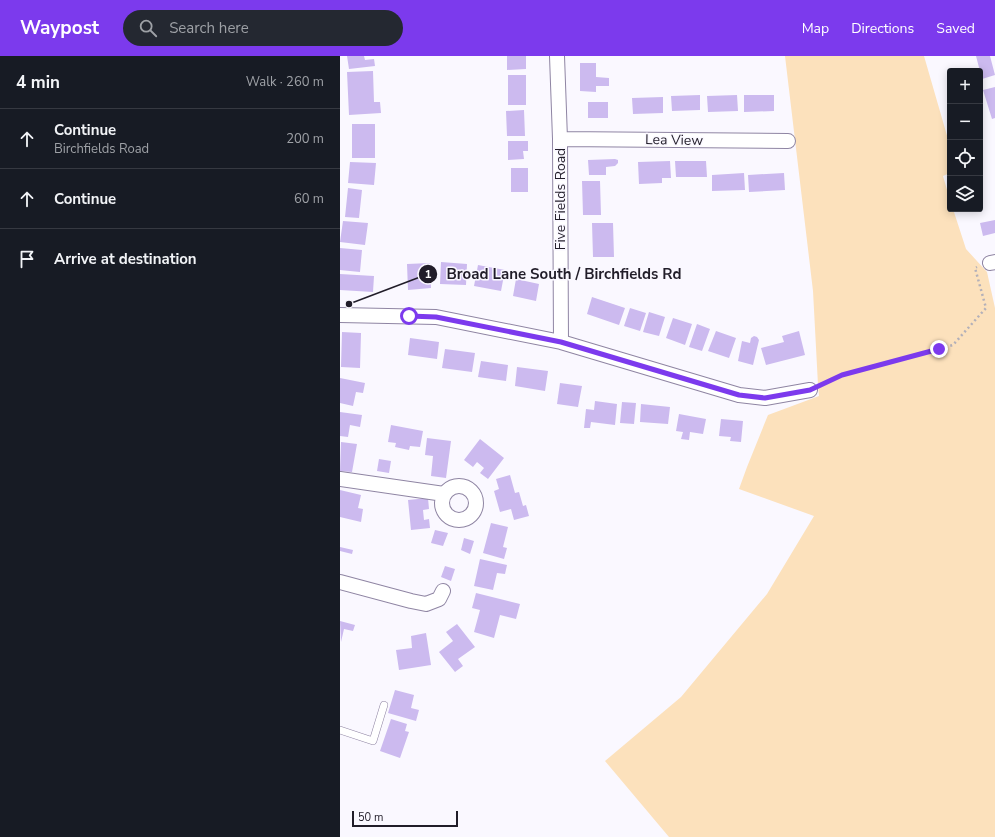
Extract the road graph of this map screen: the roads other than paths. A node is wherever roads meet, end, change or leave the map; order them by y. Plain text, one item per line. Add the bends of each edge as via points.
1 (557, 56) edge
2 (560, 138) junction
3 (788, 141) dead end
4 (340, 315) edge
5 (561, 342) junction
6 (810, 390) road end
7 (340, 479) edge
8 (444, 494) dead end
9 (340, 582) edge
10 (443, 591) dead end
11 (384, 705) dead end
12 (340, 730) edge

1 - 2 street, Five Fields Road
2 - 3 street, Lea View
2 - 5 street, Five Fields Road
4 - 5 street via 436,317
5 - 6 street via 739,395 765,398
7 - 8 street
9 - 10 street via 426,604 439,599
11 - 12 lane via 373,741

